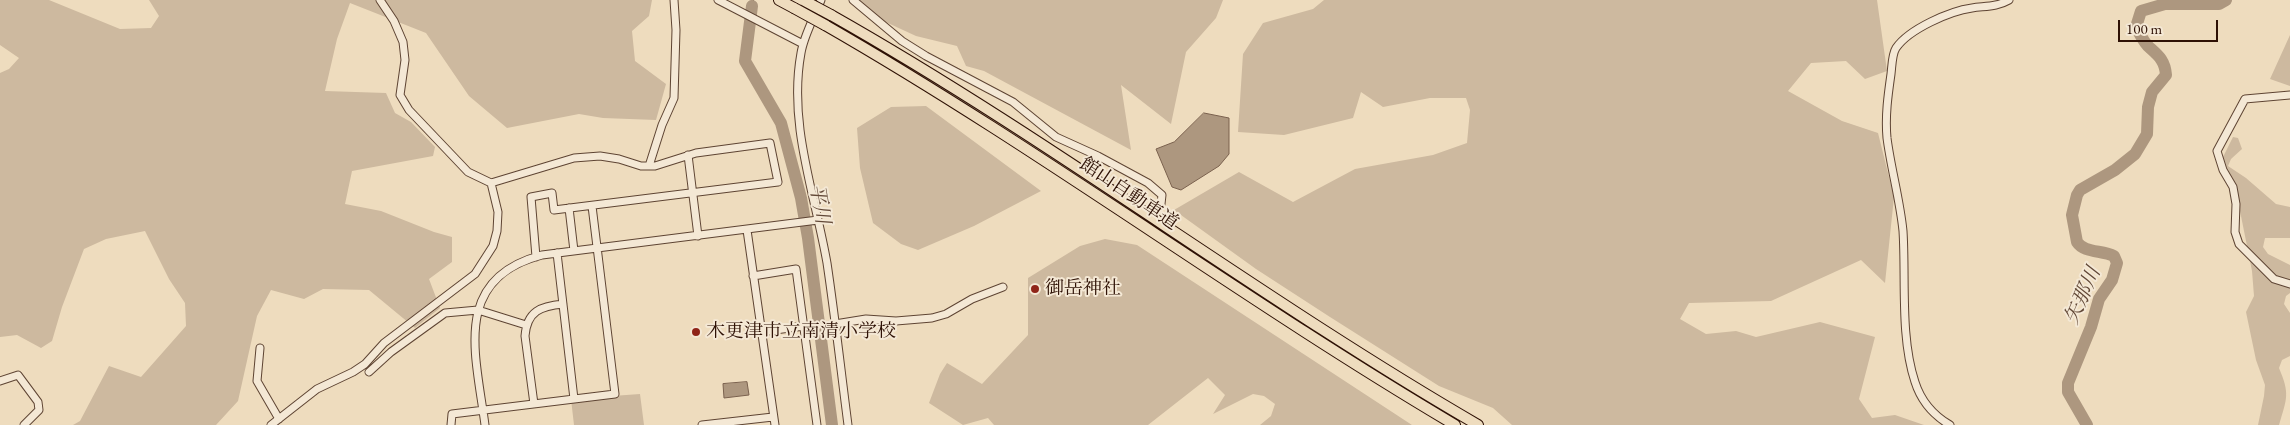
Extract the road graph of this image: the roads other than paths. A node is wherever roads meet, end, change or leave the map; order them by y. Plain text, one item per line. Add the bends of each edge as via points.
1 (380, 0) edge
2 (674, 0) edge
3 (718, 0) edge
4 (779, 0) edge
5 (803, 0) edge
6 (821, 0) edge
7 (853, 0) edge
8 (2008, 0) edge
9 (803, 44) junction
10 (2290, 95) edge
11 (688, 155) junction
12 (649, 166) junction
13 (491, 183) junction
14 (692, 193) junction
15 (1161, 204) dead end
16 (592, 206) junction
17 (569, 208) junction
18 (818, 220) junction
19 (747, 230) junction
20 (698, 236) junction
21 (597, 248) junction
22 (574, 251) junction
23 (557, 253) junction
24 (536, 257) junction
25 (753, 276) junction
26 (2290, 284) edge
27 (1003, 287) dead end
28 (563, 304) junction
29 (478, 310) junction
30 (835, 324) junction
31 (526, 325) junction
32 (804, 326) junction
33 (761, 332) junction
34 (260, 348) dead end
35 (369, 372) dead end
36 (0, 381) edge
37 (574, 399) junction
38 (534, 404) junction
39 (483, 410) junction
40 (773, 417) junction
41 (279, 419) junction
42 (24, 425) edge
43 (272, 425) edge
44 (451, 425) edge
45 (485, 425) edge
46 (702, 425) edge
47 (775, 425) edge
48 (817, 425) edge
49 (848, 425) edge
50 (1455, 425) edge
51 (1478, 425) edge
52 (1950, 425) edge

1 - 13 street via 403,42 405,60 400,95 409,110 468,172
2 - 12 street via 674,98
3 - 9 street
4 - 50 highway, 館山自動車道, bridge via 1008,135 1377,378
5 - 51 highway, 館山自動車道, bridge via 1014,125 1382,368
6 - 9 street
7 - 15 street via 908,44 1013,102 1056,137 1148,183 1162,195
8 - 52 street via 1943,16 1906,37 1895,50 1888,98 1887,137 1902,228 1909,354 1921,396 1932,411
9 - 18 street via 799,74 800,122
10 - 26 street via 2245,99 2217,151 2233,187 2238,244 2274,279
11 - 12 street
11 - 14 street
11 - 14 street via 770,143 778,182
12 - 13 street via 609,157 574,158
13 - 41 street via 498,212 497,231 493,246 475,274 384,343 365,364 317,388
14 - 16 street
14 - 20 street
16 - 17 street
16 - 21 street
17 - 22 street
17 - 24 street via 554,210 552,194 531,197
18 - 19 street
18 - 30 street
19 - 20 street
19 - 25 street
20 - 21 street
21 - 22 street
21 - 37 street via 615,394
22 - 23 street
23 - 24 street
23 - 28 street
24 - 29 street via 503,273 486,289
25 - 32 street via 796,269
25 - 33 street
27 - 30 street via 932,318 866,319
28 - 31 street via 541,308
28 - 37 street
29 - 31 street
29 - 35 street via 445,313 390,352
29 - 39 street via 475,341
30 - 49 street
31 - 38 street
32 - 33 street
32 - 48 street
33 - 40 street
34 - 41 street via 257,381
36 - 42 street via 18,375 38,402 39,410
37 - 38 street
38 - 39 street
39 - 44 street via 452,414
39 - 45 street
40 - 46 street
40 - 47 street
41 - 43 street

